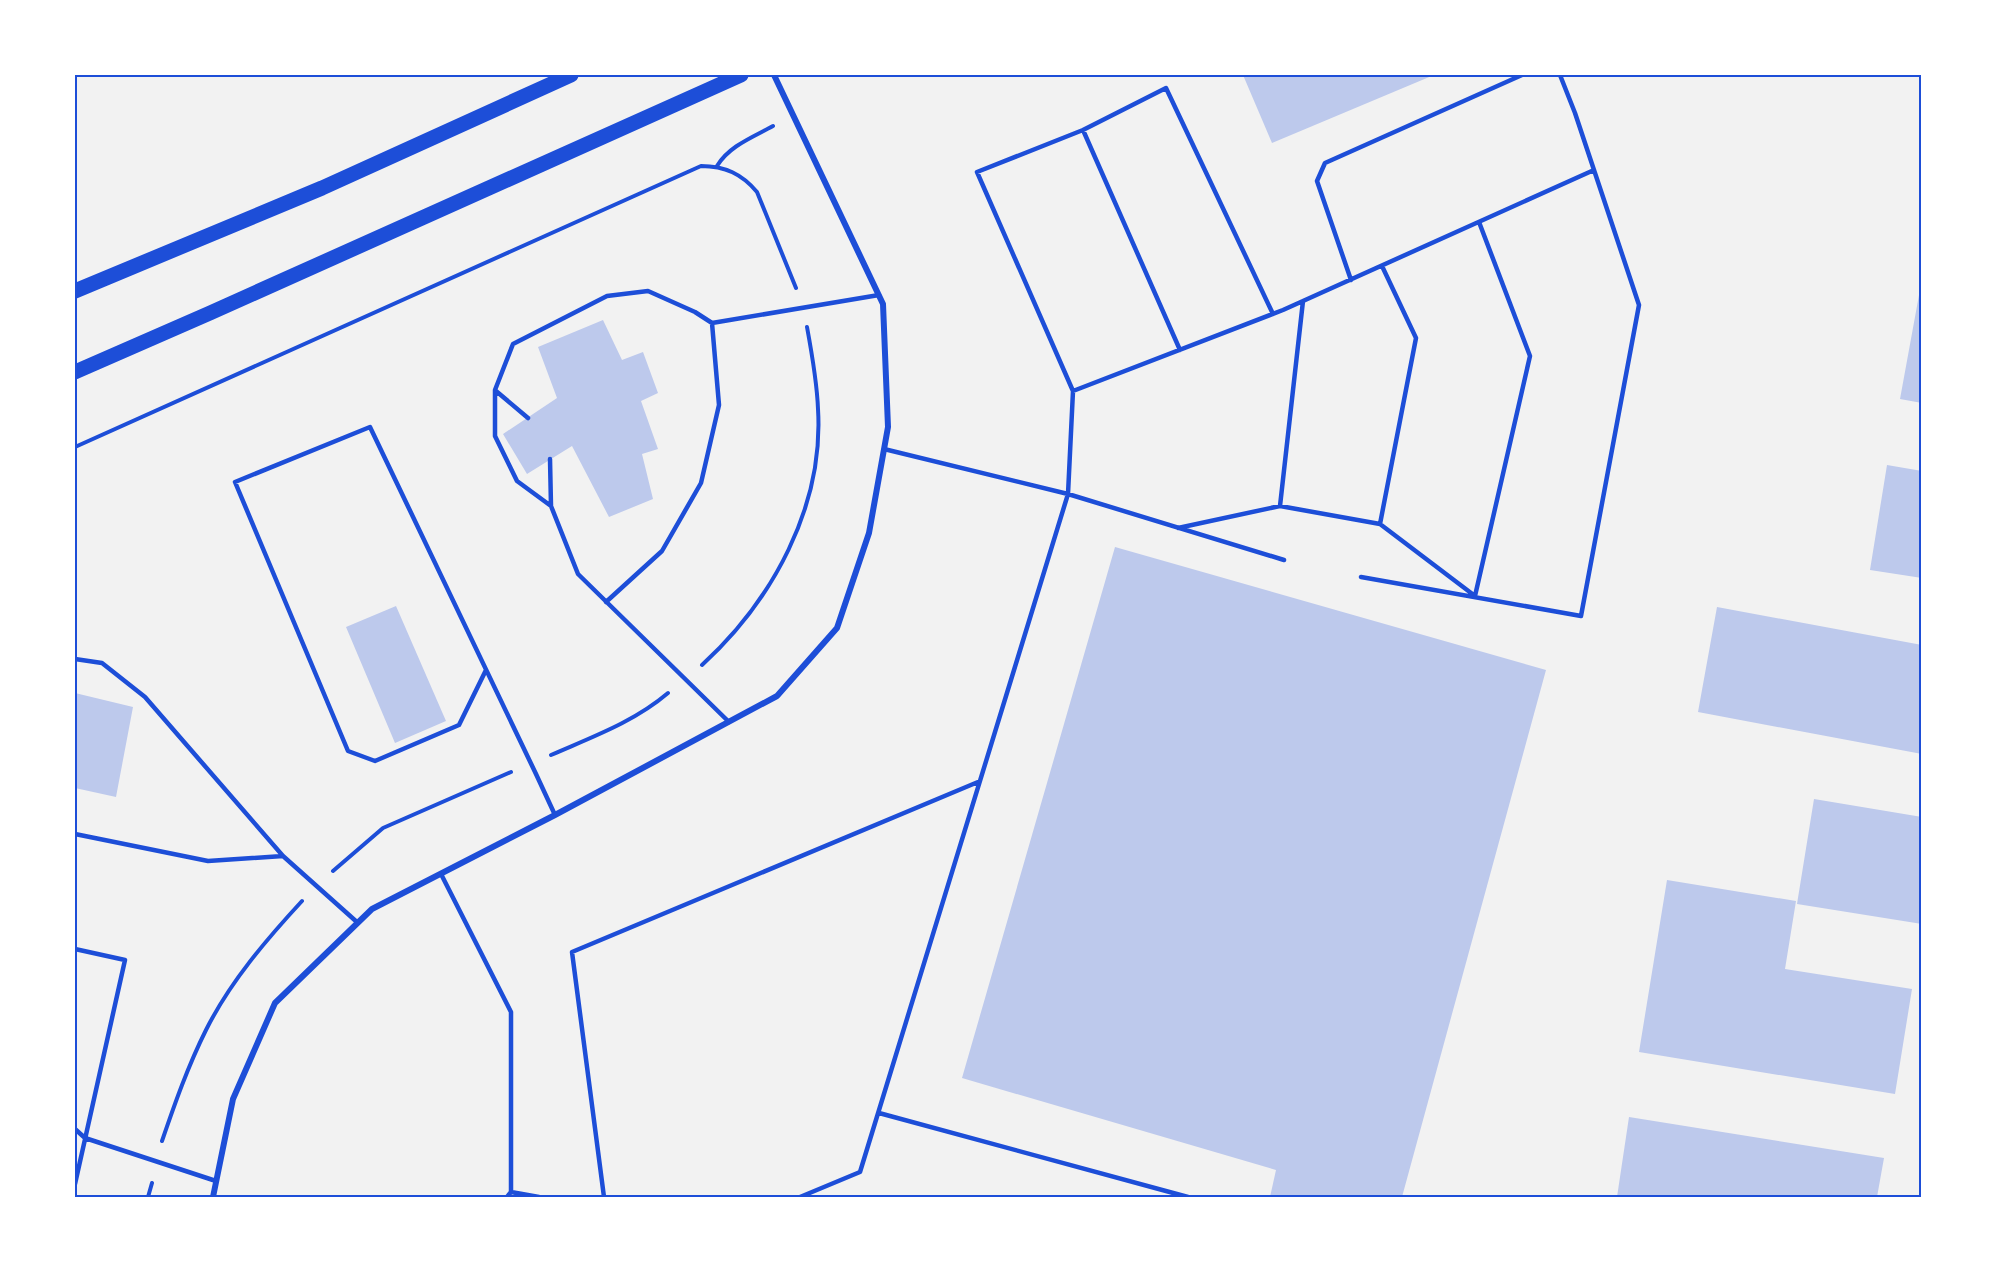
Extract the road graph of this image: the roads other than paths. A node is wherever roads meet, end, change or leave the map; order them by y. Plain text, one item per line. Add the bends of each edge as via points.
1 (571, 75) edge
2 (741, 75) edge
3 (774, 75) edge
4 (1522, 75) edge
5 (1560, 75) edge
6 (1083, 130) junction
7 (1594, 170) junction
8 (1479, 222) junction
9 (1382, 266) junction
10 (1351, 280) junction
11 (75, 291) edge
12 (879, 295) junction
13 (1302, 301) junction
14 (1273, 314) junction
15 (711, 324) junction
16 (1180, 350) junction
17 (75, 372) edge
18 (495, 390) junction
19 (1073, 391) junction
20 (528, 418) dead end
21 (884, 449) junction
22 (550, 459) dead end
23 (1068, 494) junction
24 (551, 506) junction
25 (1280, 506) junction
26 (1380, 524) junction
27 (1178, 528) junction
28 (1284, 560) dead end
29 (1361, 577) dead end
30 (1475, 596) junction
31 (606, 602) junction
32 (75, 658) edge
33 (486, 670) junction
34 (729, 722) junction
35 (978, 782) junction
36 (555, 815) junction
37 (75, 834) edge
38 (283, 856) junction
39 (441, 874) junction
40 (358, 923) junction
41 (75, 949) edge
42 (879, 1113) junction
43 (75, 1129) edge
44 (85, 1138) junction
45 (216, 1181) junction
46 (75, 1184) edge
47 (511, 1192) junction
48 (213, 1197) edge
49 (507, 1197) edge
50 (538, 1197) edge
51 (604, 1197) edge
52 (800, 1197) edge
53 (1188, 1197) edge

1 - 11 main road via 322,188
2 - 17 main road
3 - 12 street
4 - 10 lane via 1325,164 1317,181
5 - 7 lane
6 - 14 lane via 1166,88
6 - 16 lane
6 - 19 lane via 977,172
7 - 8 lane
7 - 30 lane via 1639,305 1581,616
8 - 9 lane
8 - 30 lane via 1530,356
9 - 10 lane
9 - 26 lane via 1416,338
10 - 13 lane
12 - 15 lane
12 - 21 street via 883,304 888,427
13 - 14 lane
13 - 25 lane
14 - 16 lane
15 - 18 lane via 695,312 648,291 606,296 513,344
15 - 31 lane via 719,405 700,483 662,551
16 - 19 lane
18 - 20 lane
18 - 24 lane via 495,436 517,481
19 - 23 lane
21 - 23 lane
21 - 34 street via 869,533 837,628 777,696
22 - 24 lane
23 - 27 lane
23 - 35 lane
24 - 31 lane via 578,574
25 - 26 lane
25 - 27 lane
26 - 30 lane
27 - 28 lane
29 - 30 lane
31 - 34 lane
32 - 38 lane via 102,663 145,697
33 - 33 lane via 370,426 235,482 348,751 375,761 459,725
33 - 36 lane
34 - 36 street
35 - 42 lane
35 - 51 lane via 572,952
36 - 39 street
37 - 38 lane via 208,861
38 - 40 lane
39 - 40 street via 372,909
39 - 47 lane via 511,1012
40 - 45 street via 274,1003 233,1099
41 - 44 lane via 124,960
42 - 52 lane via 860,1172
42 - 53 lane
43 - 44 lane
44 - 45 lane
44 - 46 lane
45 - 48 street
47 - 49 lane
47 - 50 lane

